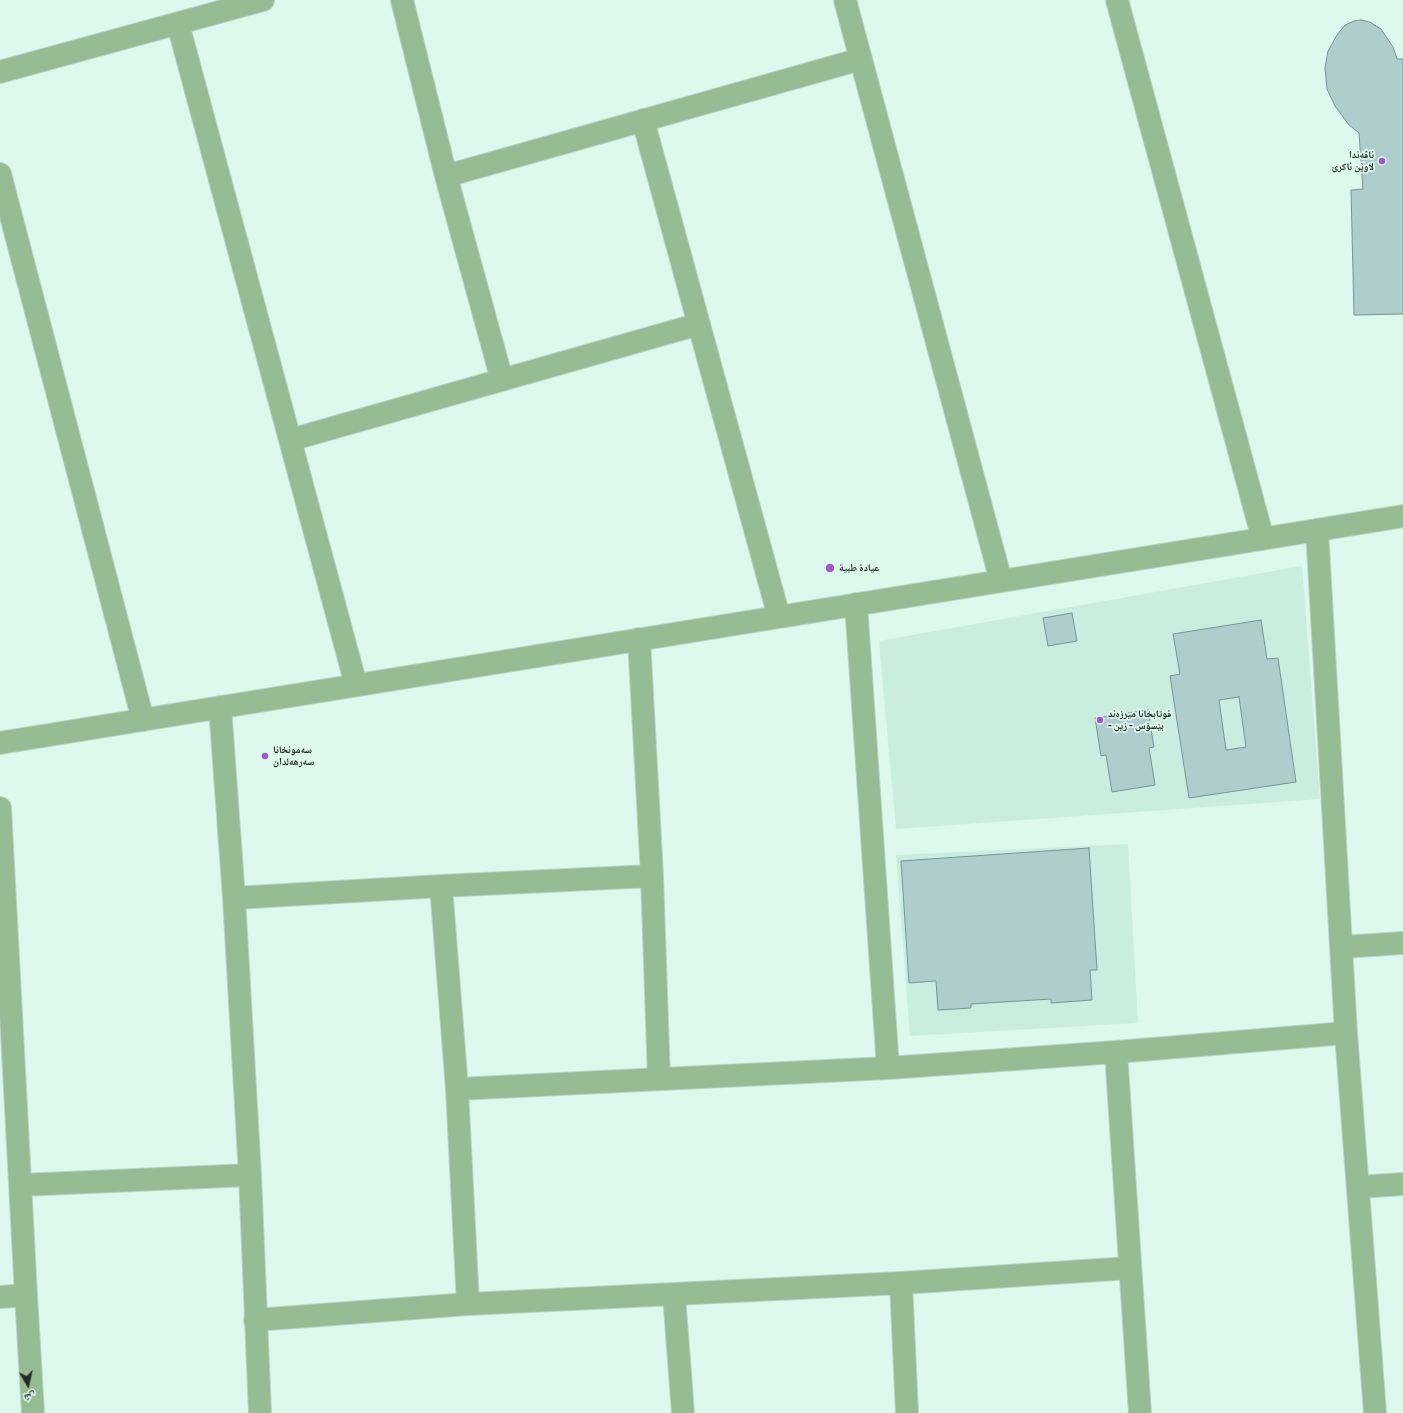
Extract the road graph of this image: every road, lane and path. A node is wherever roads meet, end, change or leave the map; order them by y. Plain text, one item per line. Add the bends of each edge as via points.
1 (263, 0) edge
2 (402, 0) edge
3 (845, 0) edge
4 (1117, 0) edge
5 (178, 24) junction
6 (861, 59) junction
7 (0, 72) edge
8 (643, 120) junction
9 (0, 174) edge
10 (446, 176) junction
11 (699, 324) junction
12 (502, 380) junction
13 (290, 440) junction
14 (1403, 516) edge
15 (1317, 530) junction
16 (1263, 539) junction
17 (1001, 581) junction
18 (856, 604) junction
19 (779, 617) junction
20 (639, 639) junction
21 (356, 685) junction
22 (220, 707) junction
23 (143, 720) junction
24 (0, 743) edge
25 (0, 808) edge
26 (652, 876) junction
27 (441, 886) junction
28 (234, 898) junction
29 (1403, 943) edge
30 (1342, 947) junction
31 (1346, 1033) junction
32 (1116, 1052) junction
33 (7, 1064) edge
34 (888, 1068) junction
35 (659, 1079) junction
36 (457, 1089) junction
37 (250, 1175) junction
38 (1403, 1184) edge
39 (21, 1185) junction
40 (1358, 1187) junction
41 (1130, 1268) junction
42 (901, 1283) junction
43 (26, 1295) junction
44 (674, 1295) junction
45 (0, 1297) edge
46 (468, 1304) junction
47 (256, 1320) junction
48 (33, 1413) edge
49 (260, 1413) edge
50 (683, 1413) edge
51 (907, 1413) edge
52 (1140, 1413) edge
53 (1375, 1413) edge

1 - 5 street
2 - 10 street
3 - 6 street
4 - 16 street
5 - 7 street
5 - 13 street
6 - 8 street
6 - 17 street
8 - 10 street
8 - 11 street
9 - 23 street
10 - 12 street
11 - 12 street
11 - 19 street
12 - 13 street
13 - 21 street
14 - 15 street
15 - 16 street
15 - 30 street
16 - 17 street
17 - 18 street
18 - 19 street
18 - 34 street
19 - 20 street
20 - 21 street
20 - 26 street
21 - 22 street
22 - 23 street
22 - 28 street
23 - 24 street
25 - 33 street
26 - 27 street
26 - 35 street
27 - 28 street
27 - 36 street
28 - 37 street
29 - 30 street
30 - 31 street
31 - 32 street
31 - 40 street
32 - 34 street
32 - 41 street
33 - 39 street
34 - 35 street
35 - 36 street
36 - 46 street
37 - 39 street
37 - 47 street
38 - 40 street
39 - 43 street
40 - 53 street
41 - 42 street
41 - 52 street
42 - 44 street
42 - 51 street
43 - 45 street
43 - 48 street
44 - 46 street
44 - 50 street
46 - 47 street
47 - 49 street

